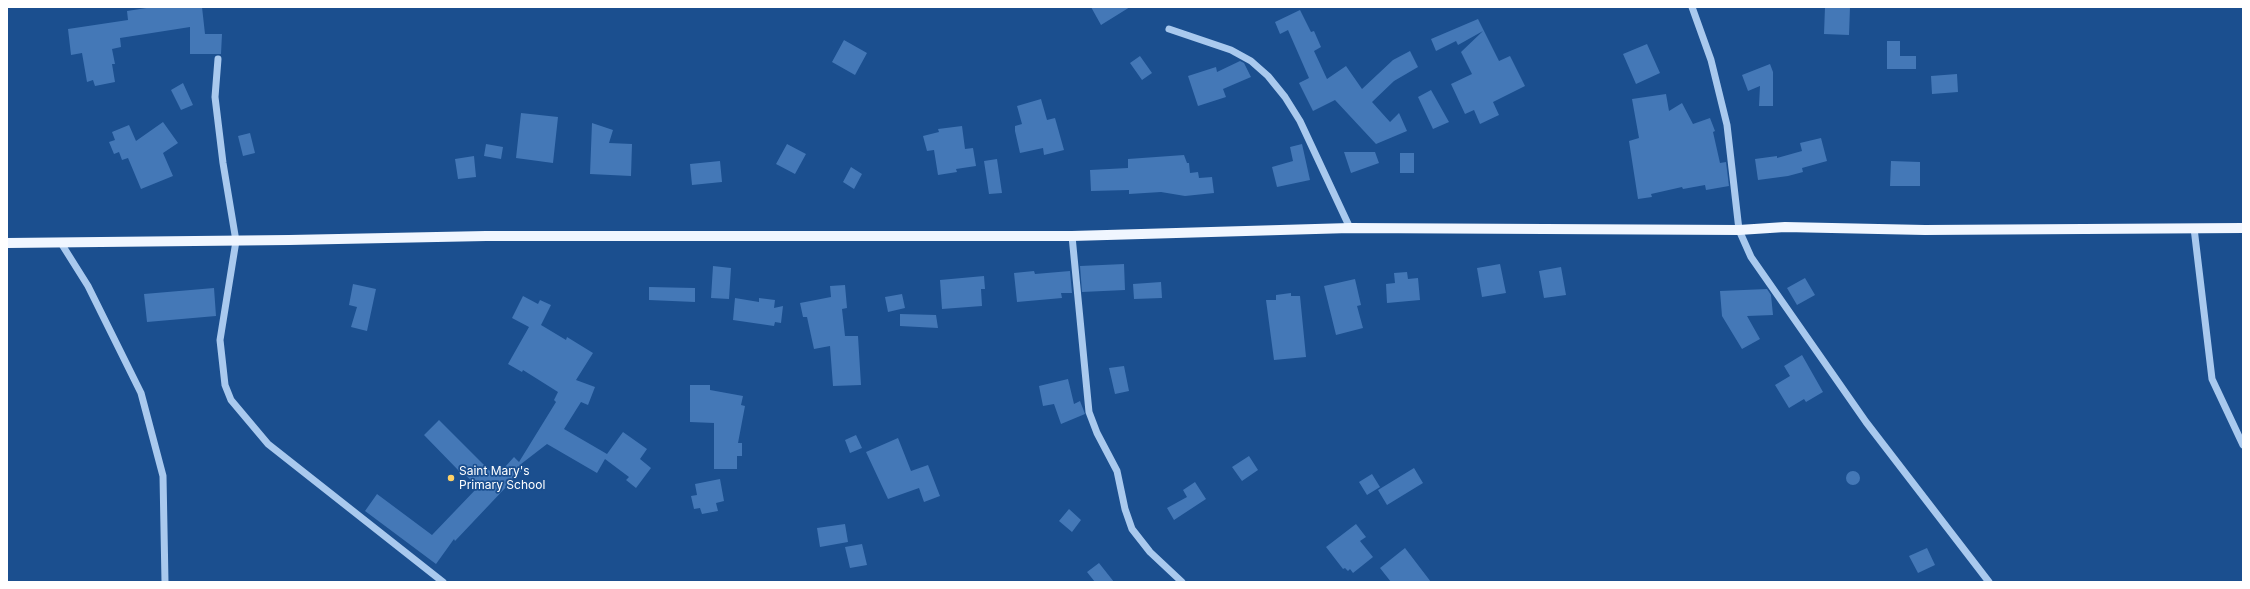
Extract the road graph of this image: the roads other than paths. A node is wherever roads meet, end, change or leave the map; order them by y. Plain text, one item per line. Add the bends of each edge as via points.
1 (1692, 7) edge
2 (1168, 29) dead end
3 (218, 59) dead end
4 (1350, 228) junction
5 (2194, 228) junction
6 (2243, 228) edge
7 (1739, 230) junction
8 (1072, 236) junction
9 (236, 241) junction
10 (7, 243) edge
11 (61, 243) junction
12 (2243, 445) edge
13 (165, 582) edge
14 (443, 582) edge
15 (1182, 582) edge
16 (1989, 582) edge

1 - 7 street via 1711,60 1727,125
2 - 4 street via 1231,50 1251,61 1268,76 1286,97 1300,121
3 - 9 street via 215,97
4 - 7 main road
4 - 8 main road
5 - 6 main road
5 - 7 main road via 1925,230 1785,227
5 - 12 street via 2212,379
7 - 16 street via 1760,271 1866,422
8 - 9 main road via 486,236
8 - 15 street via 1089,412 1096,433 1117,471 1132,529 1150,552
9 - 11 main road
9 - 14 street via 220,340 225,385 231,400 268,444
10 - 11 main road
11 - 13 street via 88,286 141,393 163,476

